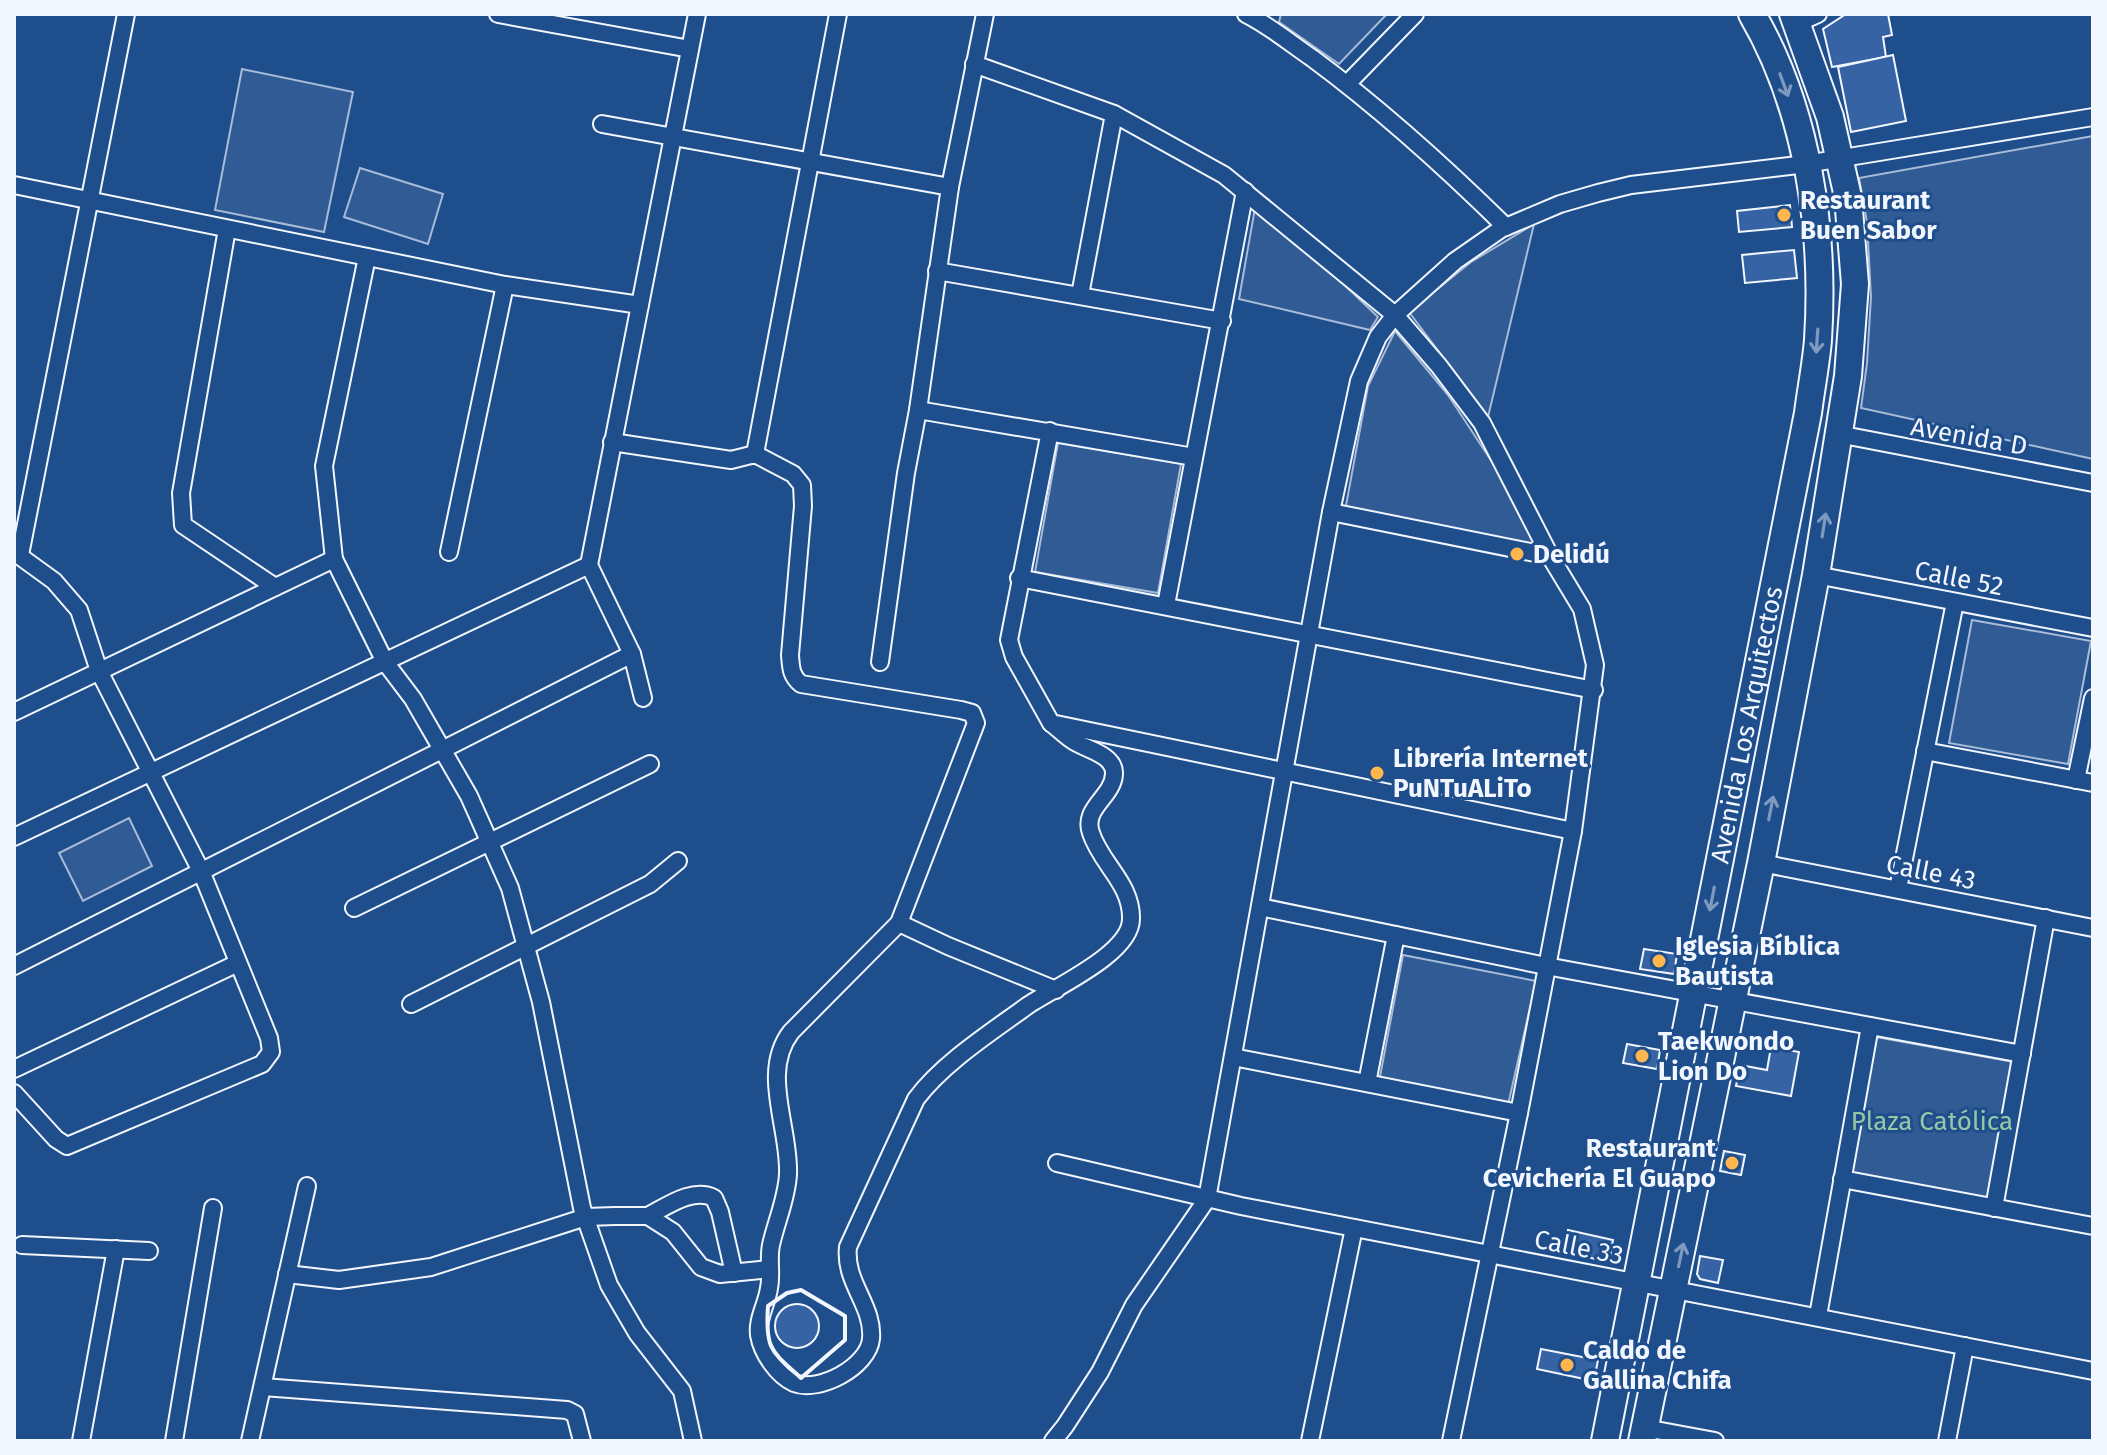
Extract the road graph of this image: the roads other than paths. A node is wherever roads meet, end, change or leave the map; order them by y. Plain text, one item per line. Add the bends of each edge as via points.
1 (126, 14) edge
2 (498, 14) edge
3 (697, 14) edge
4 (838, 14) edge
5 (985, 14) edge
6 (1246, 14) edge
7 (1415, 14) edge
8 (1752, 14) edge
9 (1803, 17) edge
10 (1268, 19) edge
11 (690, 49) junction
12 (974, 64) junction
13 (1347, 84) junction
14 (1114, 114) junction
15 (2093, 117) edge
16 (602, 124) dead end
17 (673, 137) junction
18 (1840, 159) junction
19 (810, 162) junction
20 (1806, 164) junction
21 (14, 185) edge
22 (950, 187) junction
23 (1245, 191) junction
24 (90, 200) junction
25 (1506, 227) junction
26 (227, 229) junction
27 (367, 257) junction
28 (937, 271) junction
29 (505, 285) junction
30 (1080, 295) junction
31 (640, 305) junction
32 (1395, 315) junction
33 (1222, 321) junction
34 (918, 410) junction
35 (1050, 431) junction
36 (1838, 434) junction
37 (612, 442) junction
38 (755, 454) junction
39 (1194, 457) junction
40 (2093, 483) edge
41 (1331, 512) junction
42 (449, 552) dead end
43 (17, 554) edge
44 (1550, 556) junction
45 (334, 559) junction
46 (589, 565) junction
47 (1816, 575) junction
48 (1019, 578) junction
49 (275, 587) junction
50 (1955, 602) junction
51 (1166, 605) junction
52 (2093, 628) edge
53 (1309, 634) junction
54 (632, 654) junction
55 (385, 662) junction
56 (880, 662) dead end
57 (99, 671) junction
58 (1594, 690) junction
59 (643, 698) dead end
60 (2093, 698) edge
61 (14, 712) edge
62 (1051, 723) junction
63 (442, 750) junction
64 (1925, 751) junction
65 (650, 764) dead end
66 (1285, 771) junction
67 (149, 773) junction
68 (2076, 780) junction
69 (2093, 783) edge
70 (1573, 831) junction
71 (14, 837) edge
72 (489, 842) junction
73 (678, 861) dead end
74 (1761, 863) junction
75 (201, 871) junction
76 (1898, 889) junction
77 (1260, 907) junction
78 (354, 908) dead end
79 (2046, 918) junction
80 (899, 923) junction
81 (2093, 928) edge
82 (1396, 935) junction
83 (526, 947) junction
84 (238, 963) junction
85 (14, 966) edge
86 (1546, 966) junction
87 (1056, 990) junction
88 (1694, 992) junction
89 (1732, 1001) junction
90 (411, 1004) dead end
91 (1870, 1026) junction
92 (2022, 1054) junction
93 (1233, 1057) junction
94 (14, 1069) edge
95 (1367, 1083) junction
96 (14, 1093) edge
97 (1519, 1113) junction
98 (1057, 1163) dead end
99 (1842, 1179) junction
100 (307, 1186) dead end
101 (1207, 1199) junction
102 (213, 1208) dead end
103 (1994, 1208) junction
104 (648, 1216) junction
105 (586, 1217) junction
106 (2093, 1226) edge
107 (1354, 1228) junction
108 (22, 1245) dead end
109 (116, 1249) junction
110 (149, 1251) dead end
111 (1490, 1255) junction
112 (770, 1269) junction
113 (734, 1273) junction
114 (287, 1274) junction
115 (1636, 1283) junction
116 (1674, 1289) junction
117 (1818, 1316) junction
118 (1965, 1346) junction
119 (2093, 1371) edge
120 (263, 1387) junction
121 (1644, 1435) edge
122 (81, 1441) edge
123 (174, 1441) edge
124 (250, 1441) edge
125 (582, 1441) edge
126 (693, 1441) edge
127 (1053, 1441) edge
128 (1310, 1441) edge
129 (1451, 1441) edge
130 (1605, 1441) edge
131 (1715, 1441) edge
132 (1947, 1441) edge

1 - 24 street
2 - 11 street
3 - 11 street
4 - 19 street
5 - 12 street
6 - 10 street
7 - 13 street
8 -> 20 main road, Avenida Los Arquitectos via 1773,54
9 - 18 main road, Avenida Los Arquitectos
10 - 13 street
11 - 17 street
12 - 14 street
12 - 22 street
13 - 25 street via 1451,172
14 - 23 street
14 - 30 street
15 - 18 street
16 - 17 street
17 - 19 street
17 - 31 street
18 - 20 street
18 - 36 main road, Avenida Los Arquitectos via 1855,284
19 - 22 street
19 - 38 street
20 - 25 street via 1631,185 1560,204
20 -> 88 main road, Avenida Los Arquitectos via 1817,238 1818,342
21 - 24 street
22 - 28 street
23 - 32 street
23 - 33 street
24 - 26 street
24 - 43 street
25 - 32 street via 1455,261
26 - 27 street
26 - 49 street via 181,493 183,525
27 - 29 street
27 - 45 street via 324,466
28 - 30 street
28 - 34 street
29 - 31 street
29 - 42 street
30 - 33 street
31 - 37 street
32 - 41 street via 1378,337 1359,381
32 - 44 street via 1482,423
33 - 39 street
34 - 35 street
34 - 56 street
35 - 39 street
35 - 48 street
36 - 40 street, Avenida D
47 -> 36 main road, Avenida Los Arquitectos
37 - 38 street via 731,460
37 - 46 street
38 - 80 street via 793,474 802,485 790,655 794,679 961,710 972,713 976,723
39 - 51 street
41 - 44 street
41 - 53 street
43 - 57 street via 54,581 79,610
44 - 58 street via 1582,609 1595,665
45 - 49 street
45 - 55 street
46 - 54 street
46 - 55 street
47 - 50 street, Calle 52
74 -> 47 main road, Avenida Los Arquitectos
48 - 51 street
48 - 62 street via 1009,640
49 - 57 street
50 - 52 street, Calle 52
50 - 64 street
51 - 53 street
53 - 58 street
53 - 66 street
54 - 59 street
54 - 63 street
55 - 63 street
55 - 67 street
57 - 61 street
57 - 67 street
58 - 70 street
60 - 68 street
62 - 66 street
62 - 87 street via 1110,760 1115,771 1088,826 1130,899 1132,923 1121,943
63 - 72 street
63 - 75 street
64 - 68 street
64 - 76 street
65 - 72 street
66 - 70 street
66 - 77 street
67 - 71 street
67 - 75 street
68 - 69 street
70 - 86 street
72 - 78 street
72 - 83 street via 510,888
73 - 83 street via 650,884
74 - 76 street, Calle 43
74 - 89 main road, Avenida Los Arquitectos
75 - 84 street
75 - 85 street
76 - 79 street, Calle 43
77 - 82 street
77 - 93 street
79 - 81 street, Calle 43
79 - 92 street
80 - 87 street
80 - 112 street via 782,1043 778,1086 788,1174
82 - 86 street
82 - 95 street
83 - 90 street
83 - 105 street
84 - 94 street
84 - 96 street via 269,1038 271,1052 262,1064 67,1146
86 - 88 street
86 - 97 street
87 - 112 street via 945,1068 916,1099 848,1247 846,1263 871,1338 860,1363 810,1385 794,1383 778,1371 759,1334
88 - 89 street
88 - 115 main road, Avenida Los Arquitectos
89 - 91 street
116 -> 89 main road, Avenida Los Arquitectos
91 - 92 street
91 - 99 street
92 - 103 street
93 - 95 street
93 - 101 street
95 - 97 street
97 - 111 street
98 - 101 street, Calle 33
99 - 103 street
99 - 117 street
100 - 114 street
101 - 107 street, Calle 33
101 - 127 street via 1134,1305 1100,1372
102 - 123 street
103 - 106 street
104 - 105 street
104 - 113 street via 673,1232 701,1267
104 - 113 street via 679,1199 705,1193 714,1198
105 - 114 street via 431,1267 339,1280
105 - 126 street via 609,1285 637,1333 682,1391
107 - 111 street, Calle 33
107 - 128 street
108 - 109 street
109 - 110 street
109 - 122 street
111 - 115 street, Calle 33
111 - 129 street
112 - 113 street
114 - 120 street
115 - 116 street, Calle 33
115 - 130 main road, Avenida Los Arquitectos
116 - 117 street, Calle 33
116 - 121 main road, Avenida Los Arquitectos
117 - 118 street, Calle 33
118 - 119 street, Calle 33
118 - 132 street
120 - 124 street
120 - 125 street via 567,1410 575,1414
121 - 131 street

